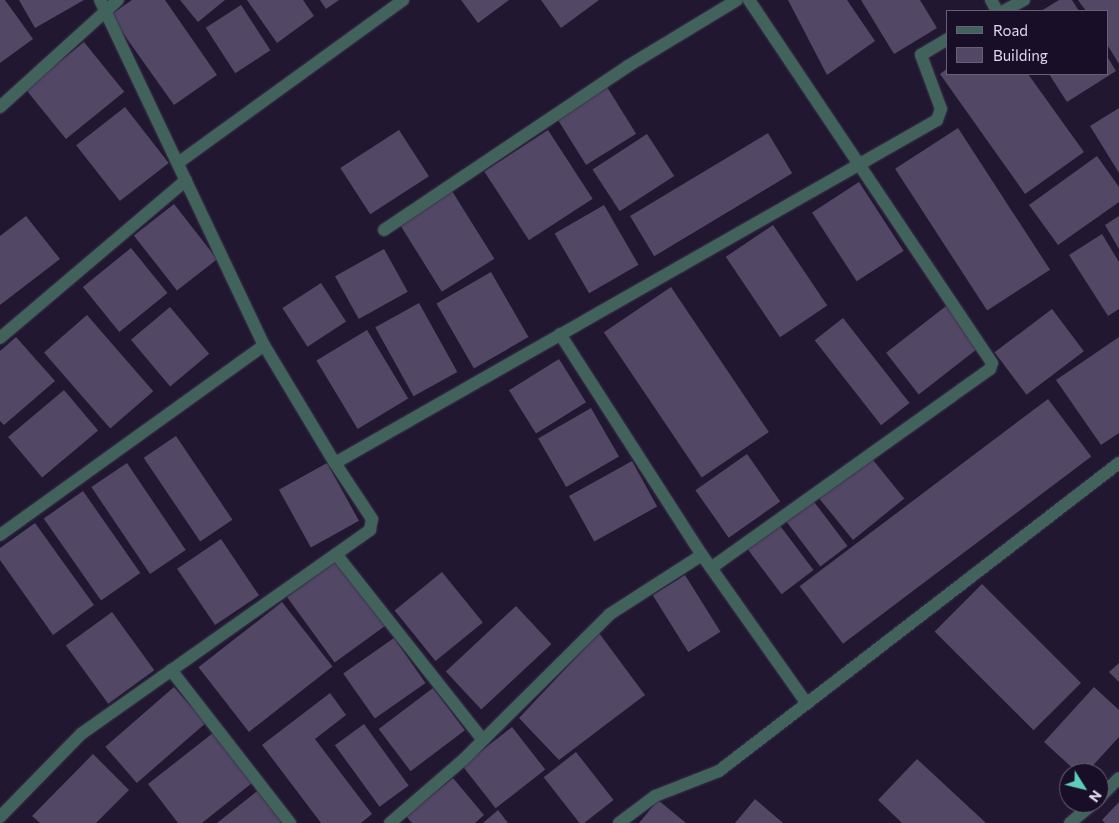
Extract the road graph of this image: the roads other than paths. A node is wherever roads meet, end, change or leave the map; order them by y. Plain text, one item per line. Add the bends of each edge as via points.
1 (118, 0) edge
2 (403, 0) edge
3 (738, 0) edge
4 (750, 0) edge
5 (1024, 0) edge
6 (102, 6) edge
7 (1006, 10) edge
8 (946, 40) edge
9 (0, 108) edge
10 (178, 163) junction
11 (856, 166) junction
12 (186, 180) junction
13 (384, 230) dead end
14 (560, 334) junction
15 (0, 338) edge
16 (264, 344) junction
17 (335, 463) junction
18 (1119, 463) edge
19 (0, 535) edge
20 (336, 554) junction
21 (702, 556) junction
22 (711, 568) junction
23 (171, 670) junction
24 (807, 704) junction
25 (483, 740) junction
26 (1119, 778) edge
27 (1109, 788) edge
28 (1082, 813) edge
29 (0, 817) edge
30 (290, 823) edge
31 (390, 823) edge
32 (619, 823) edge
33 (1070, 823) edge

1 - 6 street
2 - 10 street
3 - 13 street via 628,66
4 - 11 street
5 - 7 street
6 - 9 street
6 - 10 street
8 - 11 street via 921,55 941,116
10 - 12 street
11 - 14 street
11 - 22 street via 991,357 990,369
12 - 15 street
12 - 16 street
14 - 17 street
14 - 21 street
16 - 17 street
16 - 19 street
17 - 20 street via 373,524
18 - 24 street
20 - 23 street
20 - 25 street
21 - 22 street
21 - 25 street via 610,614
22 - 24 street
23 - 29 street via 81,734
23 - 30 street
24 - 32 street via 719,771 655,796
25 - 31 street
26 - 27 street
28 - 33 street

